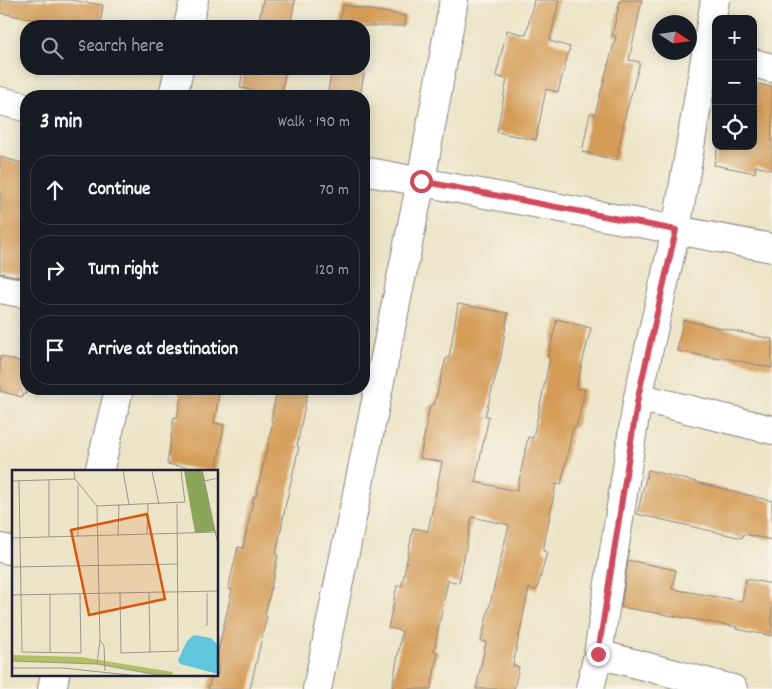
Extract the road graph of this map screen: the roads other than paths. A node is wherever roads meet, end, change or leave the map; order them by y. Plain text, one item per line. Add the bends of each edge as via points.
1 (194, 0) edge
2 (454, 0) edge
3 (715, 0) edge
4 (189, 20) edge
5 (711, 53) edge
6 (757, 65) edge
7 (772, 68) edge
8 (177, 75) edge
9 (174, 90) edge
10 (0, 101) edge
11 (20, 106) edge
12 (370, 172) edge
13 (421, 181) junction
14 (676, 230) junction
15 (772, 248) edge
16 (0, 289) edge
17 (20, 293) edge
18 (118, 395) edge
19 (638, 397) junction
20 (772, 430) edge
21 (99, 470) edge
22 (598, 654) junction
23 (55, 676) edge
24 (52, 689) edge
25 (317, 689) edge
26 (590, 689) edge
27 (734, 689) edge

1 - 4 street
2 - 13 street
3 - 5 street
5 - 14 street
6 - 7 street
8 - 9 street
10 - 11 street
12 - 13 street
13 - 14 street
13 - 25 street
14 - 15 street
14 - 19 street
16 - 17 street
18 - 21 street
19 - 20 street
19 - 22 street
22 - 26 street
22 - 27 street
23 - 24 street

